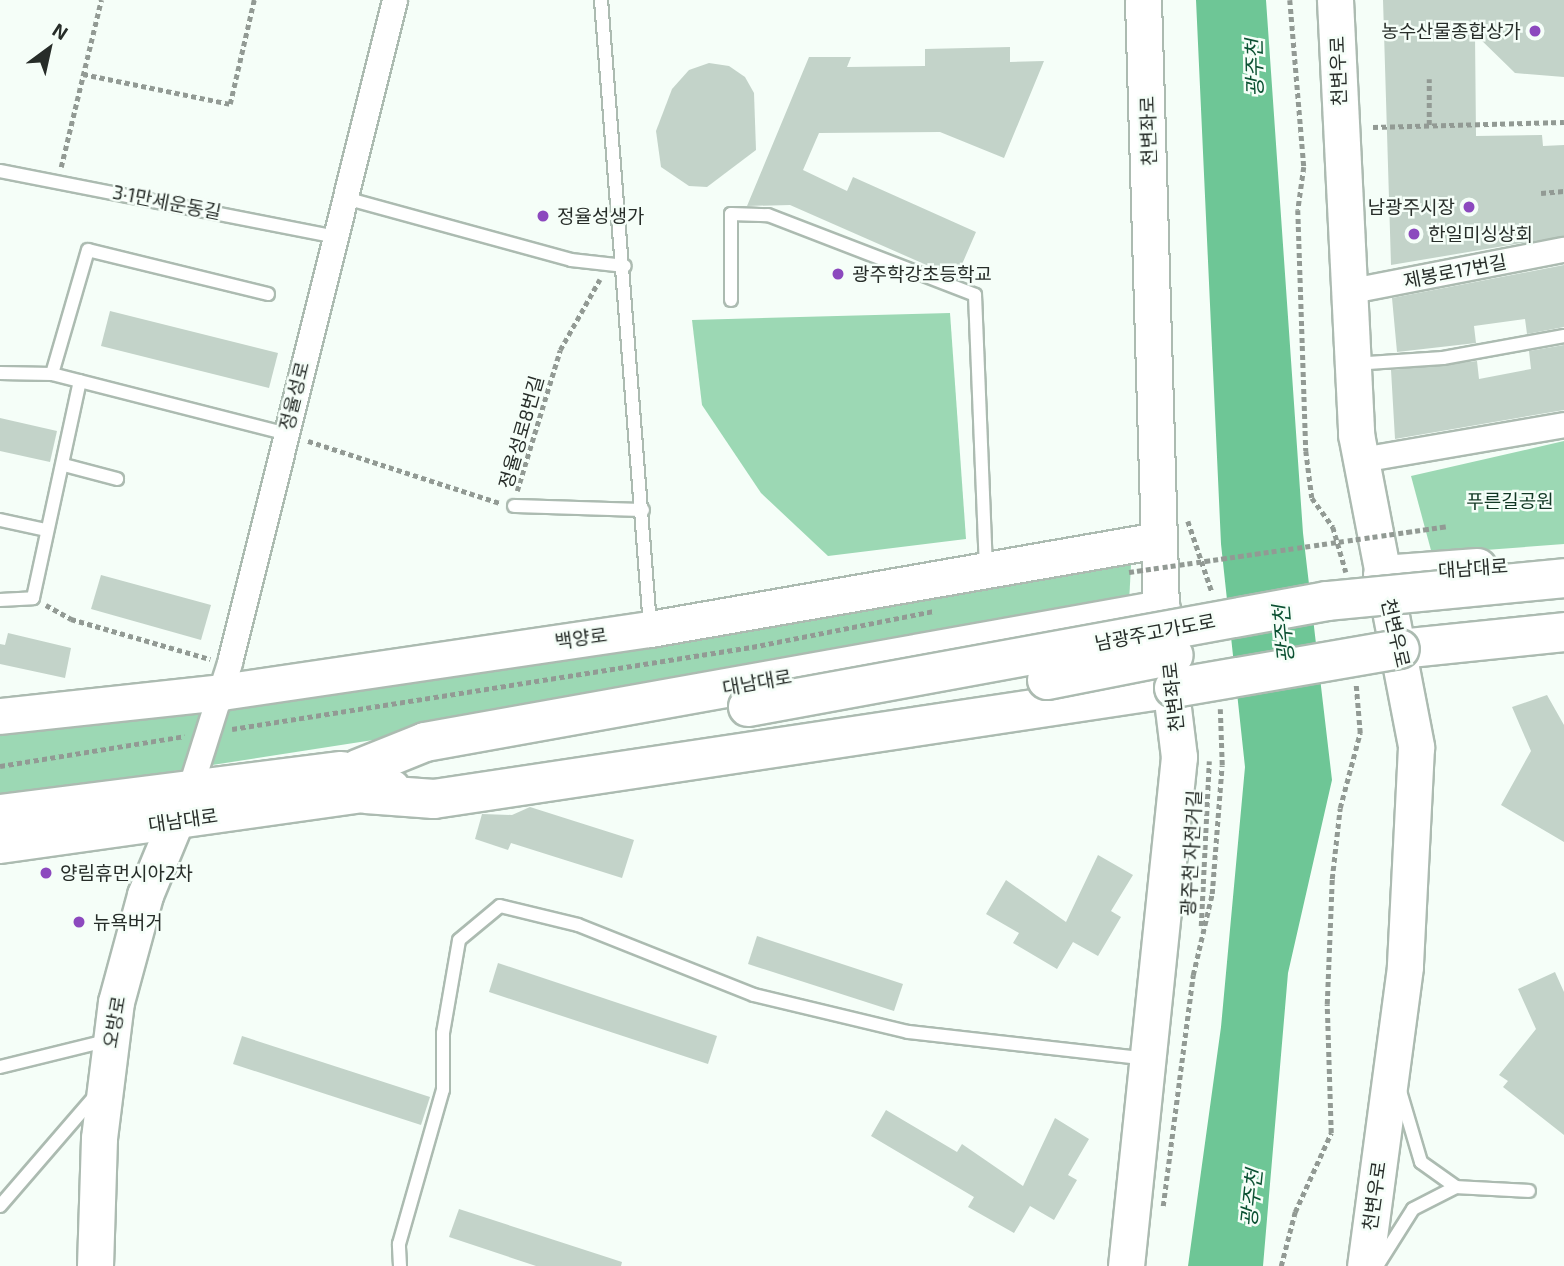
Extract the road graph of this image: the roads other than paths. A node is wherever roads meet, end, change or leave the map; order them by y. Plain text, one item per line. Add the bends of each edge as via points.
1 (395, 0) edge
2 (601, 0) edge
3 (1143, 0) edge
4 (1335, 0) edge
5 (0, 171) edge
6 (345, 198) junction
7 (335, 236) junction
8 (1564, 250) edge
9 (625, 266) junction
10 (1347, 292) junction
11 (268, 294) dead end
12 (731, 300) dead end
13 (1564, 336) edge
14 (1351, 364) junction
15 (0, 373) edge
16 (52, 374) junction
17 (80, 381) junction
18 (1564, 425) edge
19 (284, 433) junction
20 (1362, 460) junction
21 (64, 465) junction
22 (117, 479) dead end
23 (514, 506) road end
24 (643, 510) junction
25 (0, 520) edge
26 (46, 530) junction
27 (1158, 540) junction
28 (1564, 561) edge
29 (986, 573) junction
30 (1382, 575) junction
31 (1564, 578) edge
32 (0, 600) edge
33 (1564, 603) edge
34 (1161, 610) junction
35 (650, 629) junction
36 (1564, 632) edge
37 (1400, 649) junction
38 (226, 677) junction
39 (1174, 688) junction
40 (0, 716) edge
41 (748, 717) junction
42 (362, 781) junction
43 (182, 806) junction
44 (0, 814) edge
45 (0, 844) edge
46 (110, 1040) junction
47 (1149, 1059) junction
48 (1392, 1064) junction
49 (0, 1067) edge
50 (104, 1085) junction
51 (1455, 1187) junction
52 (1529, 1191) dead end
53 (0, 1206) edge
54 (95, 1266) edge
55 (400, 1266) edge
56 (1126, 1266) edge
57 (1365, 1266) edge
58 (1377, 1266) edge

1 - 6 street, 정율성로
2 - 9 lane
3 - 27 street, 천변좌로
4 - 10 street, 천변우로
5 - 7 lane, 3·1만세운동길
6 - 7 street, 정율성로
6 - 9 lane
7 - 19 street, 정율성로
8 - 10 street, 제봉로17번길
9 - 24 lane
10 - 14 street, 천변우로
11 - 16 lane via 88,250
12 - 29 lane via 732,214 768,215 975,295
13 - 14 lane via 1443,358
14 - 20 street, 천변우로
15 - 16 lane
16 - 17 lane
17 - 19 lane
17 - 21 lane
18 - 20 street
19 - 38 street, 정율성로
20 - 30 street, 천변우로
21 - 22 lane
21 - 26 lane
23 - 24 lane
24 - 35 lane
25 - 26 lane
26 - 32 lane via 33,597
27 - 29 street, 백양로
27 - 34 street, 천변좌로
28 - 30 main road, 대남대로
29 - 35 street, 백양로
30 - 34 main road, 대남대로
30 - 37 street, 천변우로
31 - 41 main road, 남광주고가도로, bridge via 1327,601
33 - 41 main road, 남광주고가도로, bridge via 1323,627 1105,670
34 - 39 street, 천변좌로
34 - 42 main road, 대남대로 via 425,742
35 - 38 street, 백양로
36 - 37 main road
37 - 39 main road, 대남대로, bridge
37 - 48 street, 천변우로 via 1417,800
38 - 40 street, 백양로
38 - 43 street, 정율성로
39 - 42 main road, 대남대로 via 434,799
39 - 47 street, 천변좌로 via 1176,802
41 - 42 main road, 대남대로
42 - 43 main road, 대남대로
43 - 44 main road, 대남대로
43 - 45 main road, 대남대로
43 - 46 street, 오방로 via 145,895
46 - 49 lane
46 - 50 street, 오방로
47 - 55 lane via 908,1032 754,995 578,925 500,906 459,940 443,1033 443,1090 399,1244
47 - 56 street, 천변좌로
48 - 51 lane via 1421,1163
48 - 57 street, 천변우로
50 - 53 lane
50 - 54 street, 오방로
51 - 52 lane
51 - 58 lane via 1413,1209

